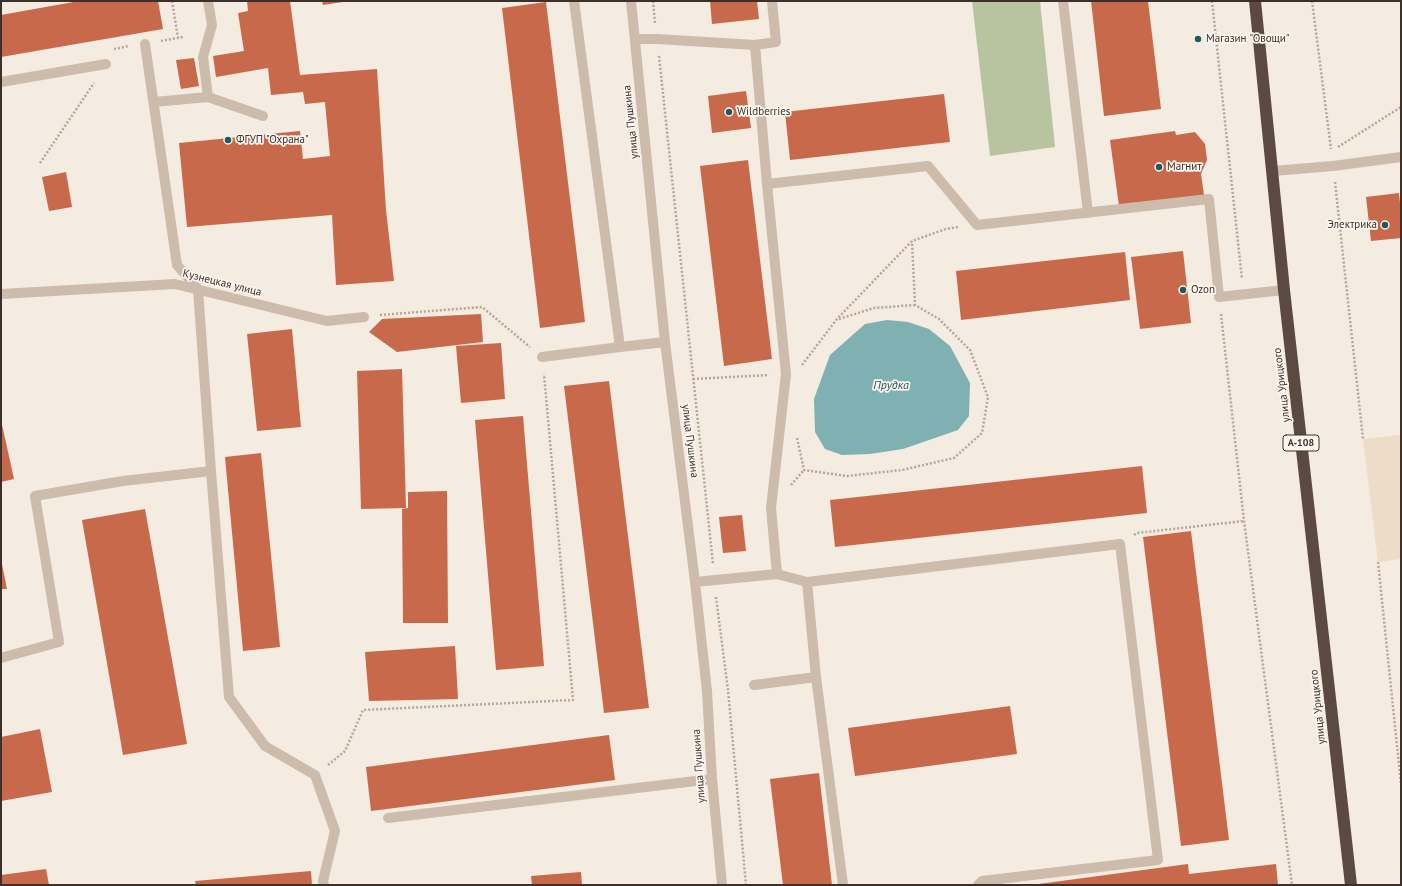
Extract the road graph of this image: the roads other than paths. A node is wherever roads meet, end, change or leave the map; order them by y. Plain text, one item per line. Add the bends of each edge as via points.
1 (208, 1) edge
2 (574, 1) edge
3 (631, 1) edge
4 (772, 1) edge
5 (1063, 1) edge
6 (1255, 1) edge
7 (635, 39) junction
8 (145, 44) dead end
9 (755, 45) junction
10 (106, 64) road end
11 (1, 82) edge
12 (208, 97) junction
13 (154, 102) junction
14 (263, 116) dead end
15 (1401, 157) edge
16 (1273, 171) junction
17 (766, 184) junction
18 (1088, 213) junction
19 (198, 289) junction
20 (1284, 290) junction
21 (1, 294) edge
22 (364, 317) road end
23 (665, 342) junction
24 (620, 347) junction
25 (542, 357) road end
26 (211, 471) junction
27 (777, 574) junction
28 (695, 582) junction
29 (807, 582) junction
30 (1, 658) edge
31 (816, 677) junction
32 (754, 685) dead end
33 (712, 779) junction
34 (388, 818) dead end
35 (324, 885) edge
36 (722, 885) edge
37 (843, 885) edge
38 (978, 885) edge
39 (1350, 885) edge

1 - 12 street via 212,25 203,57
2 - 24 street
3 - 7 street, улица Пушкина
4 - 9 street via 776,42
5 - 18 street
6 - 16 highway, улица Урицкого / А-108
7 - 9 street
7 - 23 street, улица Пушкина
8 - 13 street
9 - 17 street
10 - 11 street
12 - 13 street
12 - 14 street
13 - 19 street via 177,265
15 - 16 street
16 - 20 highway, улица Урицкого / А-108
17 - 18 street via 928,166 977,225
17 - 27 street via 786,374 771,508
18 - 20 street via 1209,199 1219,297
19 - 21 street, Кузнецкая улица via 175,284
19 - 22 street, Кузнецкая улица via 327,321
19 - 26 street
20 - 39 highway, улица Урицкого / А-108
23 - 24 street
23 - 28 street, улица Пушкина
24 - 25 street
26 - 30 street via 123,481 35,496 58,642
26 - 35 street via 229,697 265,746 315,775 335,831
27 - 28 street
27 - 29 street
28 - 33 street, улица Пушкина via 707,691
29 - 31 street
29 - 38 street via 1120,544 1158,860 982,881
31 - 32 street
31 - 37 street
33 - 34 street
33 - 36 street, улица Пушкина

